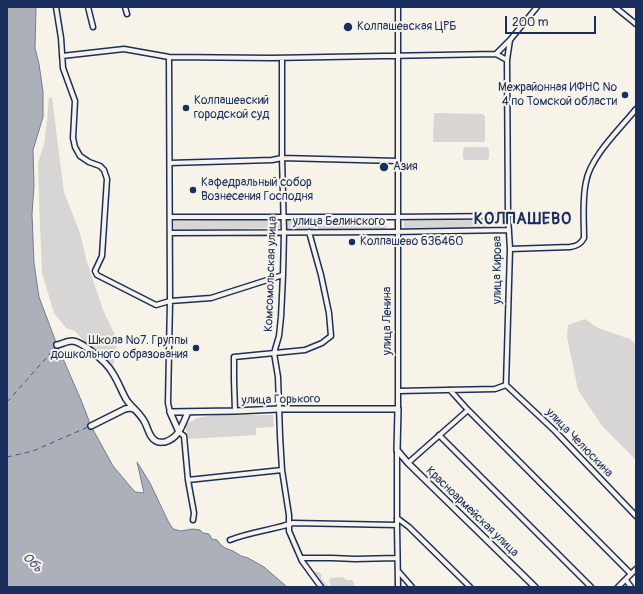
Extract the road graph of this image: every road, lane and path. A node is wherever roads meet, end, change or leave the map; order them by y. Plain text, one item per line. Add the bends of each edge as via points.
1 (56, 7) edge
2 (88, 7) edge
3 (125, 7) edge
4 (398, 7) edge
5 (537, 7) edge
6 (615, 7) edge
7 (128, 14) dead end
8 (636, 24) edge
9 (93, 26) dead end
10 (510, 40) junction
11 (496, 54) junction
12 (62, 56) junction
13 (398, 56) junction
14 (169, 57) junction
15 (282, 58) junction
16 (507, 60) junction
17 (636, 109) edge
18 (282, 158) junction
19 (398, 161) junction
20 (170, 163) junction
21 (508, 216) junction
22 (170, 217) junction
23 (283, 217) junction
24 (398, 217) junction
25 (509, 230) junction
26 (284, 232) junction
27 (309, 232) junction
28 (398, 232) junction
29 (170, 233) junction
30 (510, 249) junction
31 (283, 275) junction
32 (170, 301) junction
33 (57, 345) dead end
34 (274, 353) junction
35 (506, 385) junction
36 (450, 390) junction
37 (398, 391) junction
38 (133, 409) junction
39 (279, 409) junction
40 (398, 409) junction
41 (468, 410) junction
42 (235, 411) junction
43 (170, 412) junction
44 (188, 412) junction
45 (91, 426) dead end
46 (179, 432) junction
47 (439, 435) junction
48 (397, 450) junction
49 (408, 463) junction
50 (282, 470) junction
51 (188, 480) junction
52 (636, 516) edge
53 (397, 518) junction
54 (193, 520) dead end
55 (289, 524) junction
56 (397, 525) junction
57 (230, 540) dead end
58 (301, 558) junction
59 (397, 558) junction
60 (636, 570) edge
61 (398, 571) junction
62 (631, 574) junction
63 (626, 580) junction
64 (321, 587) edge
65 (398, 587) edge
66 (412, 587) edge
67 (470, 587) edge
68 (535, 587) edge
69 (591, 587) edge
70 (618, 587) edge
71 (632, 587) edge

1 - 12 street
2 - 9 street
3 - 7 street
4 - 13 street, улица Ленина
5 - 10 street
6 - 8 street
10 - 11 street
10 - 16 street, улица Кирова
11 - 13 street
11 - 16 street
12 - 14 street via 124,49
12 - 32 street via 63,68 75,101 75,147 80,156 100,166 107,179 102,256 95,271 97,275 156,305
13 - 15 street
13 - 19 street, улица Ленина
14 - 15 street
14 - 20 street
15 - 18 street, Комсомольская улица
16 - 21 street, улица Кирова
17 - 30 street via 590,166 584,195 582,243 570,247
18 - 19 street
18 - 20 street
18 - 23 street, Комсомольская улица
19 - 24 street, улица Ленина
20 - 22 street
21 - 24 street, улица Белинского
21 - 25 street, улица Кирова
22 - 23 street, улица Белинского
22 - 29 street
23 - 24 street, улица Белинского
23 - 26 street, Комсомольская улица
24 - 28 street, улица Ленина
25 - 28 street, улица Белинского
25 - 30 street, улица Кирова
26 - 27 street, улица Белинского
26 - 29 street, улица Белинского
26 - 31 street, Комсомольская улица
27 - 28 street, улица Белинского
27 - 34 street via 330,313 331,336 305,350
28 - 37 street, улица Ленина
29 - 32 street
30 - 35 street, улица Кирова
31 - 32 street via 211,298
31 - 34 street, Комсомольская улица via 279,336
32 - 43 street
33 - 38 main road via 71,340 89,349 112,370
34 - 39 street, Комсомольская улица
34 - 42 street via 234,357
35 - 36 street via 495,389
35 - 52 street, улица Челюскина via 555,431
36 - 37 street
36 - 41 street
37 - 40 street, улица Ленина
38 - 45 main road via 125,410
38 - 46 main road via 144,421 151,436 159,443 173,438
39 - 40 main road, улица Горького
39 - 42 main road, улица Горького
39 - 50 street, Комсомольская улица
40 - 48 main road, улица Ленина
41 - 47 street
41 - 62 street
42 - 44 main road, улица Горького
43 - 44 main road, улица Горького
43 - 46 main road
44 - 46 main road
46 - 51 street via 184,436
47 - 49 street
47 - 69 street
48 - 49 main road, Красноармейская улица
48 - 53 street, улица Ленина
49 - 68 main road, Красноармейская улица
50 - 51 street
50 - 55 street, Комсомольская улица
51 - 54 street
53 - 56 street, улица Ленина
53 - 67 street
55 - 56 street
55 - 57 street
55 - 58 street, Комсомольская улица via 289,531
56 - 59 street, улица Ленина
58 - 59 street
58 - 64 street, Комсомольская улица
59 - 61 street, улица Ленина
60 - 62 street
61 - 65 street, улица Ленина
61 - 66 street
62 - 63 street
63 - 70 street
63 - 71 street

